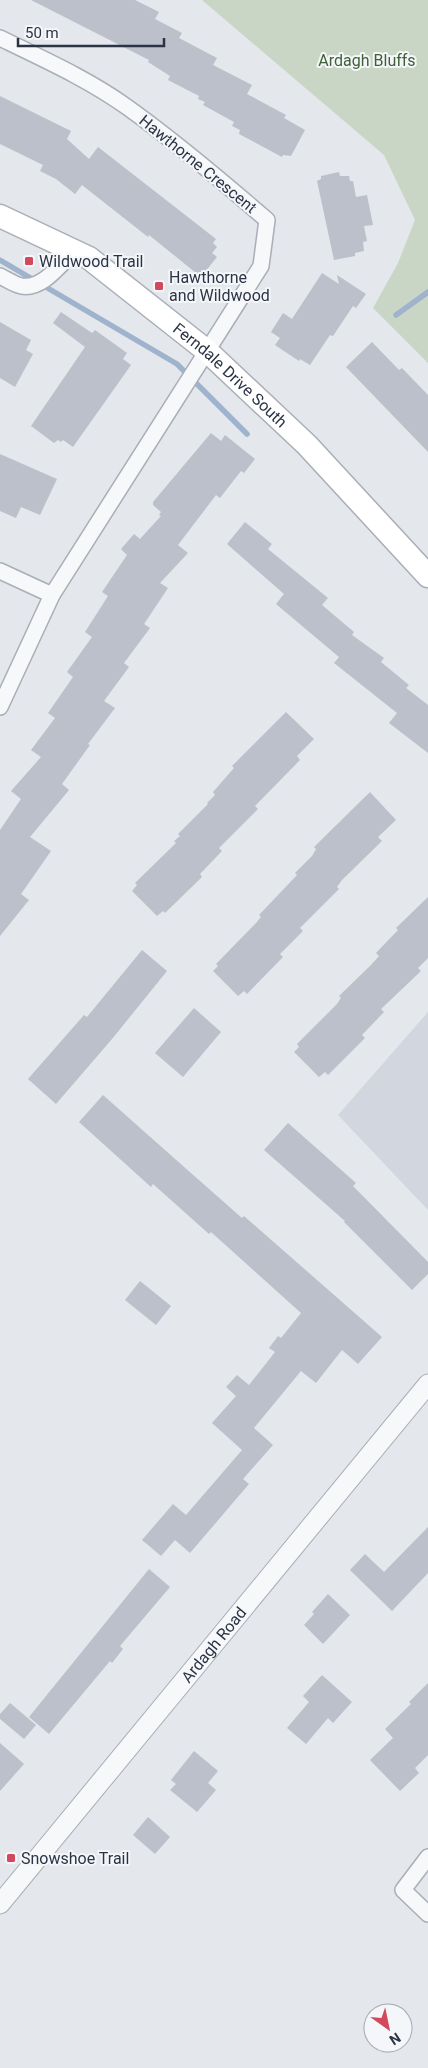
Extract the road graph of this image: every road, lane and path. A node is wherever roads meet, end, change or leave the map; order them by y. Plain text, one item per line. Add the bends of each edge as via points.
1 (0, 38) edge
2 (0, 216) edge
3 (74, 251) junction
4 (0, 276) edge
5 (207, 351) junction
6 (0, 571) edge
7 (428, 576) edge
8 (52, 595) junction
9 (0, 707) edge
10 (428, 1384) edge
11 (428, 1857) edge
12 (0, 1904) edge
13 (428, 1914) edge

1 - 5 street, Hawthorne Crescent via 77,76 127,107 268,220 261,266
2 - 3 main road, Ferndale Drive South
3 - 4 street via 35,285 20,286
3 - 5 main road, Ferndale Drive South via 89,258
5 - 7 main road, Ferndale Drive South via 307,445
5 - 8 street
6 - 8 street
8 - 9 street
10 - 12 street, Ardagh Road
11 - 13 street via 403,1890

